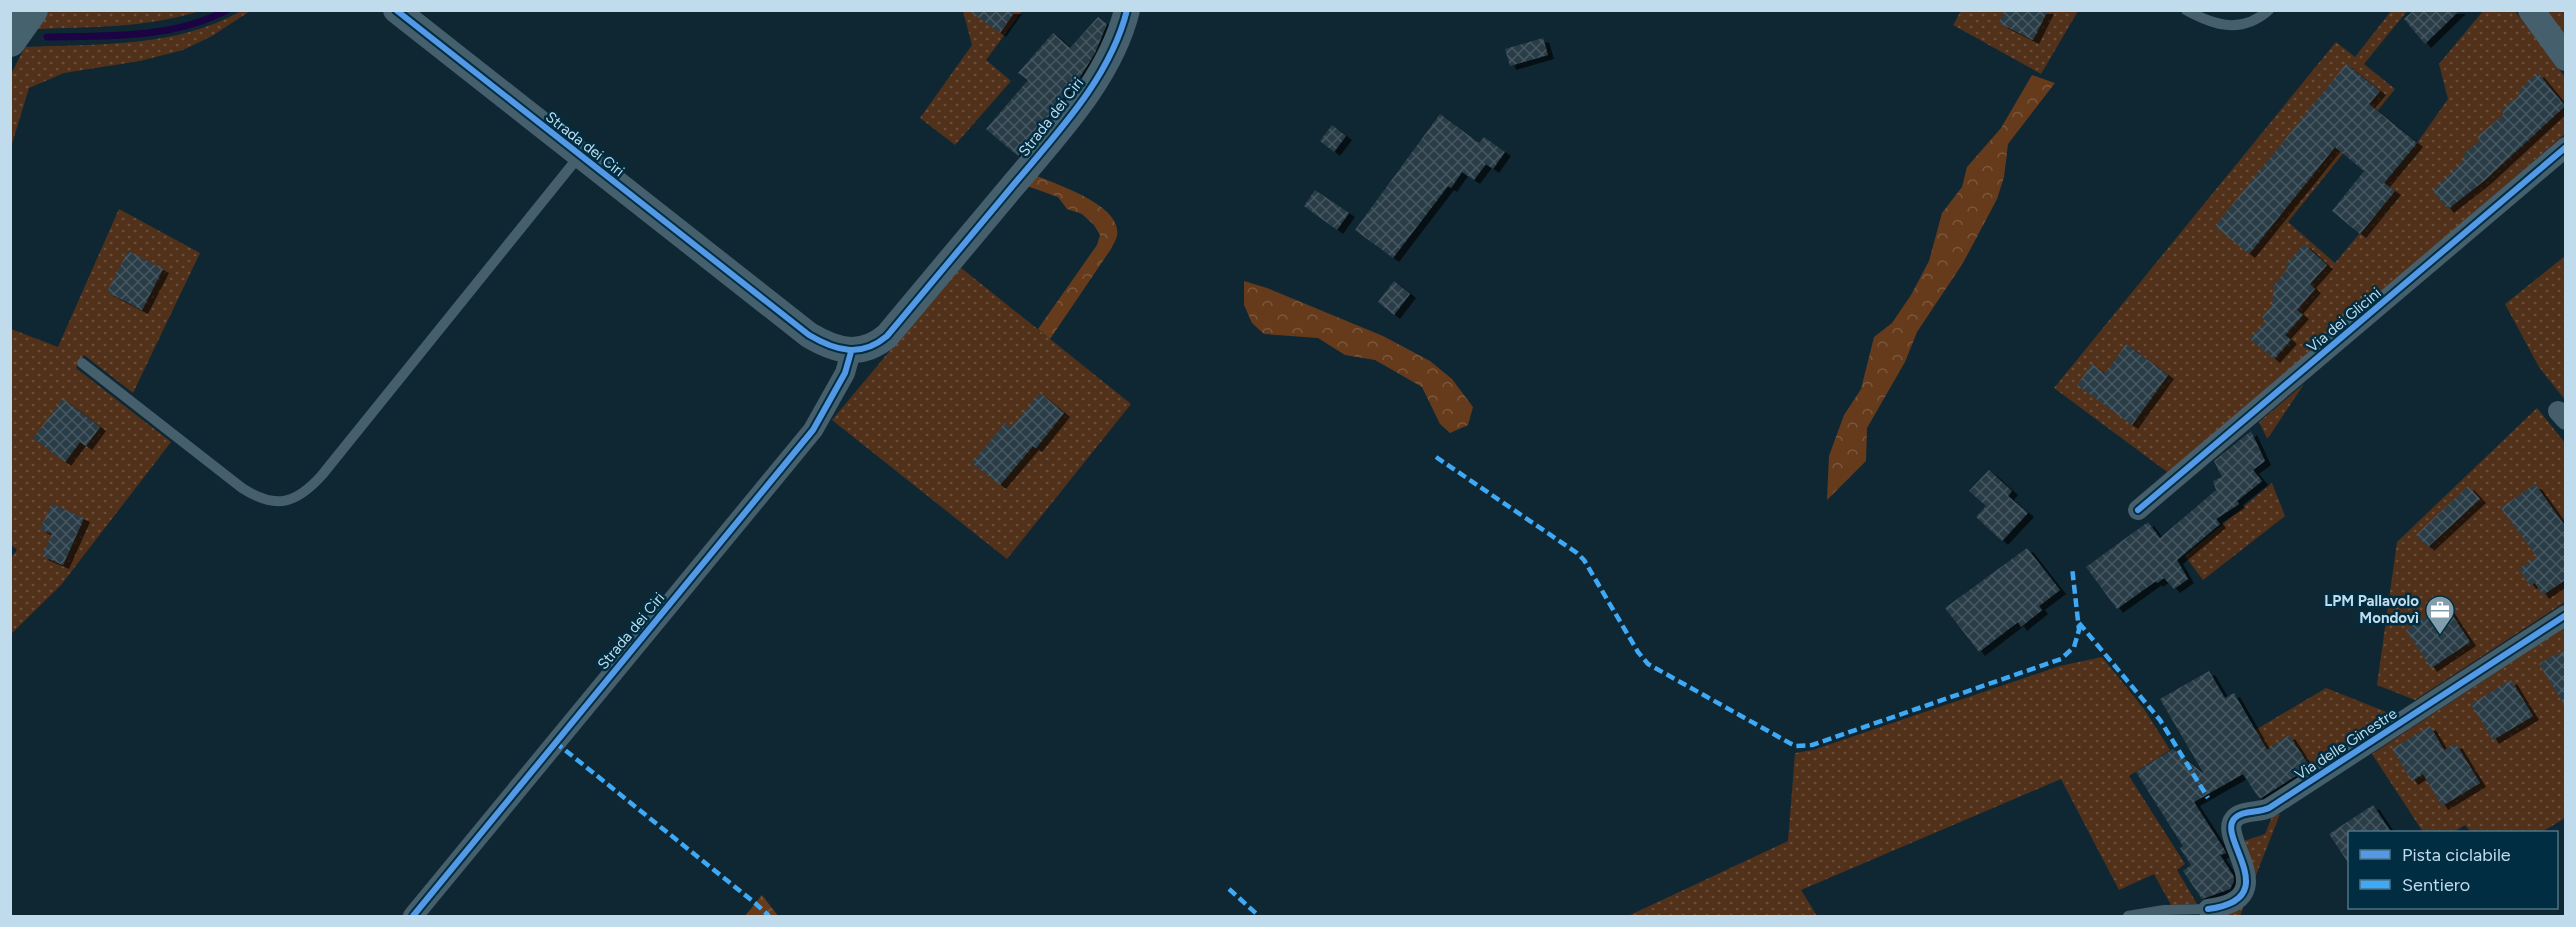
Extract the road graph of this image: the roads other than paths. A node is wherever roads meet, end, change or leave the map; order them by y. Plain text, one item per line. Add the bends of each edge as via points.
1 (32, 10) edge
2 (396, 10) edge
3 (1127, 10) edge
4 (2186, 10) edge
5 (2270, 10) edge
6 (2531, 10) edge
7 (10, 41) edge
8 (2565, 58) edge
9 (2565, 147) edge
10 (580, 155) junction
11 (851, 352) junction
12 (82, 363) dead end
13 (2138, 510) dead end
14 (2565, 615) edge
15 (2208, 909) joint
16 (413, 916) edge
17 (2128, 916) edge

1 - 7 main road
2 - 10 street, Strada dei Ciri
3 - 11 street, Strada dei Ciri via 1119,39 1104,69 1024,172 887,336 870,347
4 - 5 lane via 2211,23 2234,26 2248,24
6 - 8 street
9 - 13 street, Via dei Glicini
10 - 11 street, Strada dei Ciri via 809,335
10 - 12 lane via 322,475 291,500 260,500
11 - 16 street, Strada dei Ciri via 841,382 813,430
14 - 15 street, Via delle Ginestre via 2269,808 2235,818 2232,834 2245,867 2245,885 2234,900
15 - 17 lane

